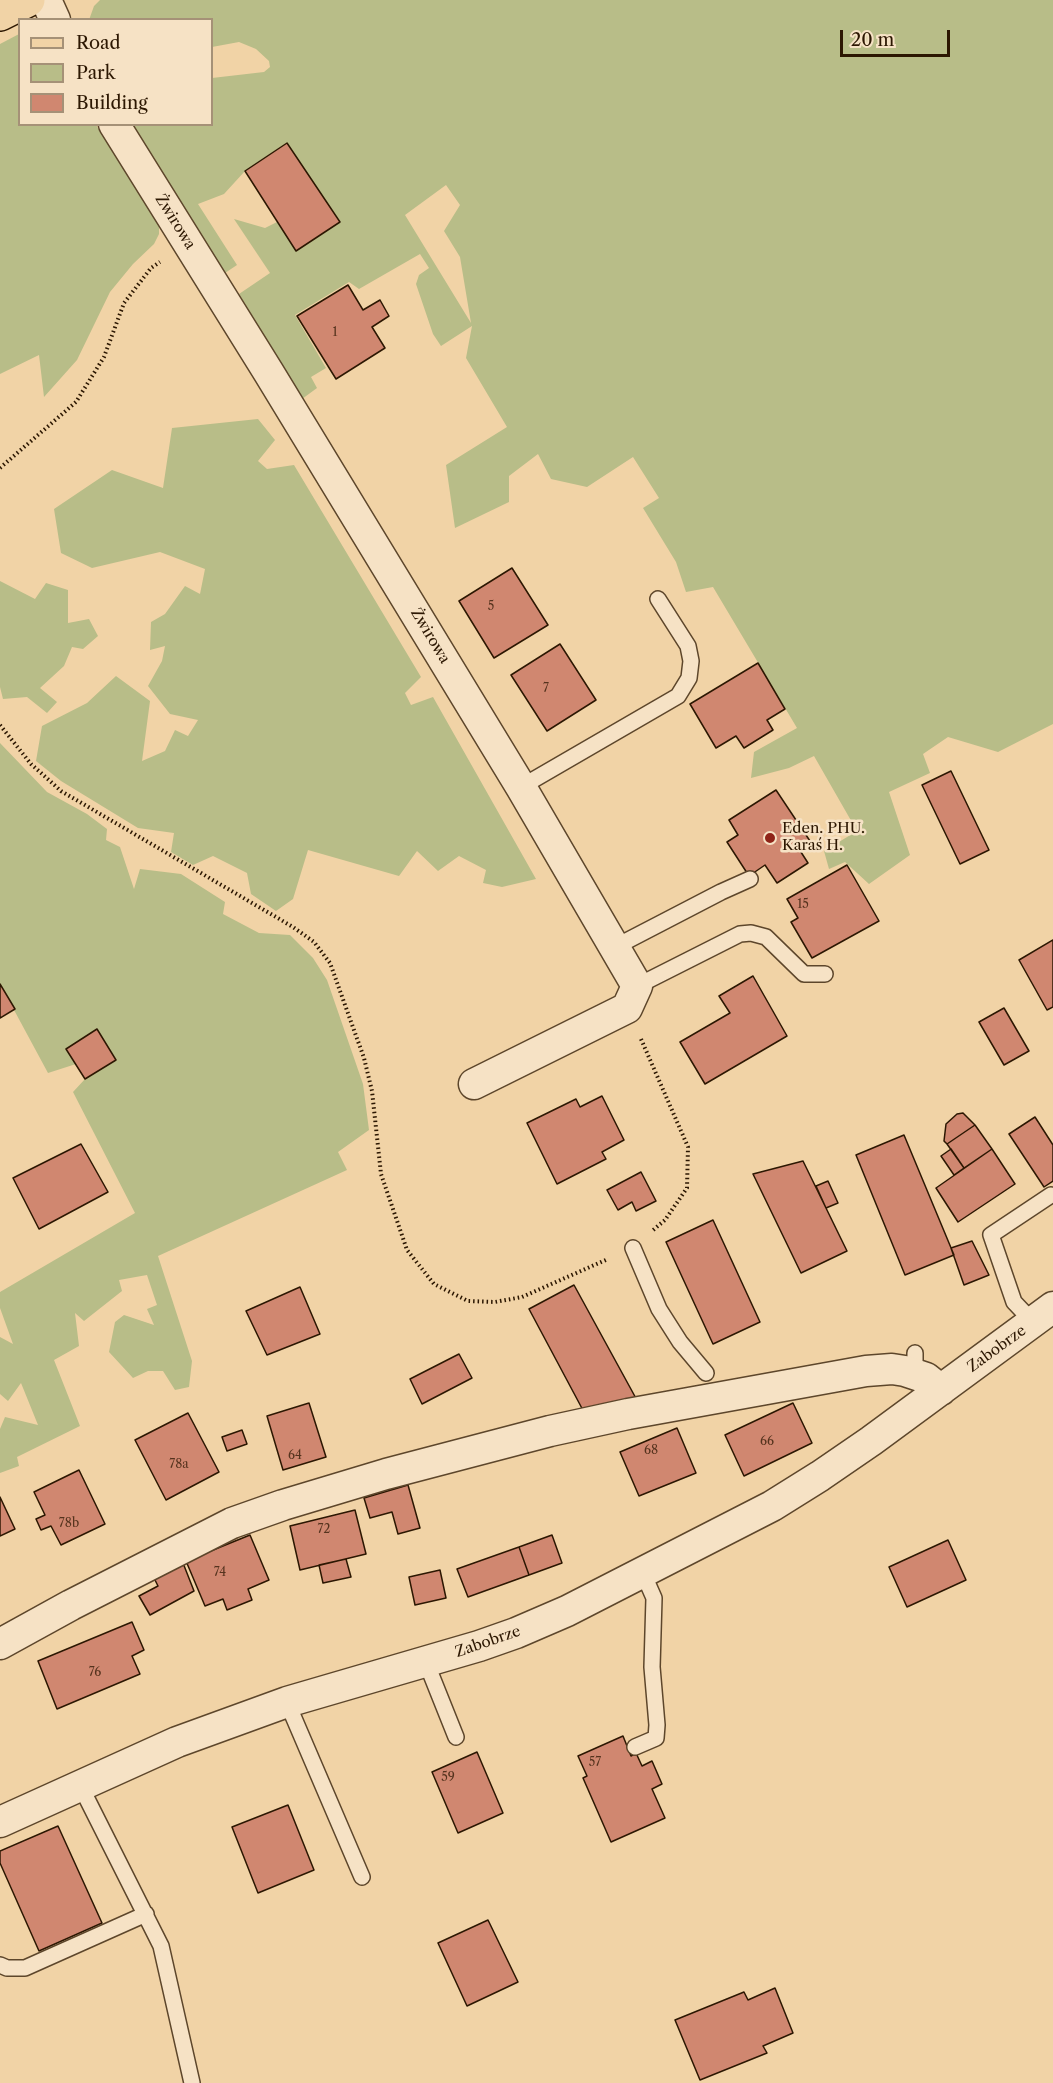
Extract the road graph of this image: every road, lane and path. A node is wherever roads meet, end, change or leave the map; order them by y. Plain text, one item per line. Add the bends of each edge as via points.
1 (28, 0) edge
2 (46, 0) edge
3 (0, 14) edge
4 (54, 18) edge
5 (115, 126) edge
6 (187, 242) junction
7 (0, 468) edge
8 (658, 599) dead end
9 (0, 725) edge
10 (521, 787) junction
11 (750, 879) dead end
12 (615, 947) junction
13 (825, 974) dead end
14 (632, 997) junction
15 (474, 1084) dead end
16 (1051, 1195) dead end
17 (633, 1248) junction
18 (1043, 1315) edge
19 (706, 1373) dead end
20 (941, 1390) junction
21 (643, 1573) junction
22 (0, 1644) edge
23 (426, 1662) junction
24 (286, 1702) junction
25 (456, 1737) dead end
26 (635, 1747) dead end
27 (80, 1785) junction
28 (0, 1822) edge
29 (362, 1877) dead end
30 (146, 1914) junction
31 (0, 1965) edge
32 (192, 2083) edge

1 - 3 main road
2 - 4 street
5 - 6 street, Żwirowa
6 - 7 path via 151,268 124,303 104,357 76,402
6 - 10 street, Żwirowa
8 - 10 lane via 688,646 689,678 678,696
9 - 17 path via 31,764 61,791 314,942 330,963 364,1058 372,1091 381,1174 407,1250 434,1284 468,1302 495,1302 522,1297
10 - 12 street, Żwirowa
11 - 12 lane
12 - 14 street, Żwirowa
13 - 14 lane via 804,974 766,938 740,934
14 - 15 street
14 - 17 path via 688,1147 687,1188 665,1220
16 - 18 lane via 991,1235 1014,1302
17 - 19 lane via 659,1309
18 - 20 street, Zabobrze
20 - 21 street, Zabobrze via 782,1500
20 - 22 street via 915,1363 661,1407 386,1474 232,1523
21 - 23 street, Zabobrze via 516,1633
21 - 26 lane via 654,1598 652,1667 657,1725 656,1738
23 - 24 street, Zabobrze
23 - 25 lane
24 - 27 street, Zabobrze via 177,1742
24 - 29 lane
27 - 28 street, Zabobrze
27 - 30 lane
30 - 31 lane via 25,1968
30 - 32 lane via 161,1946

